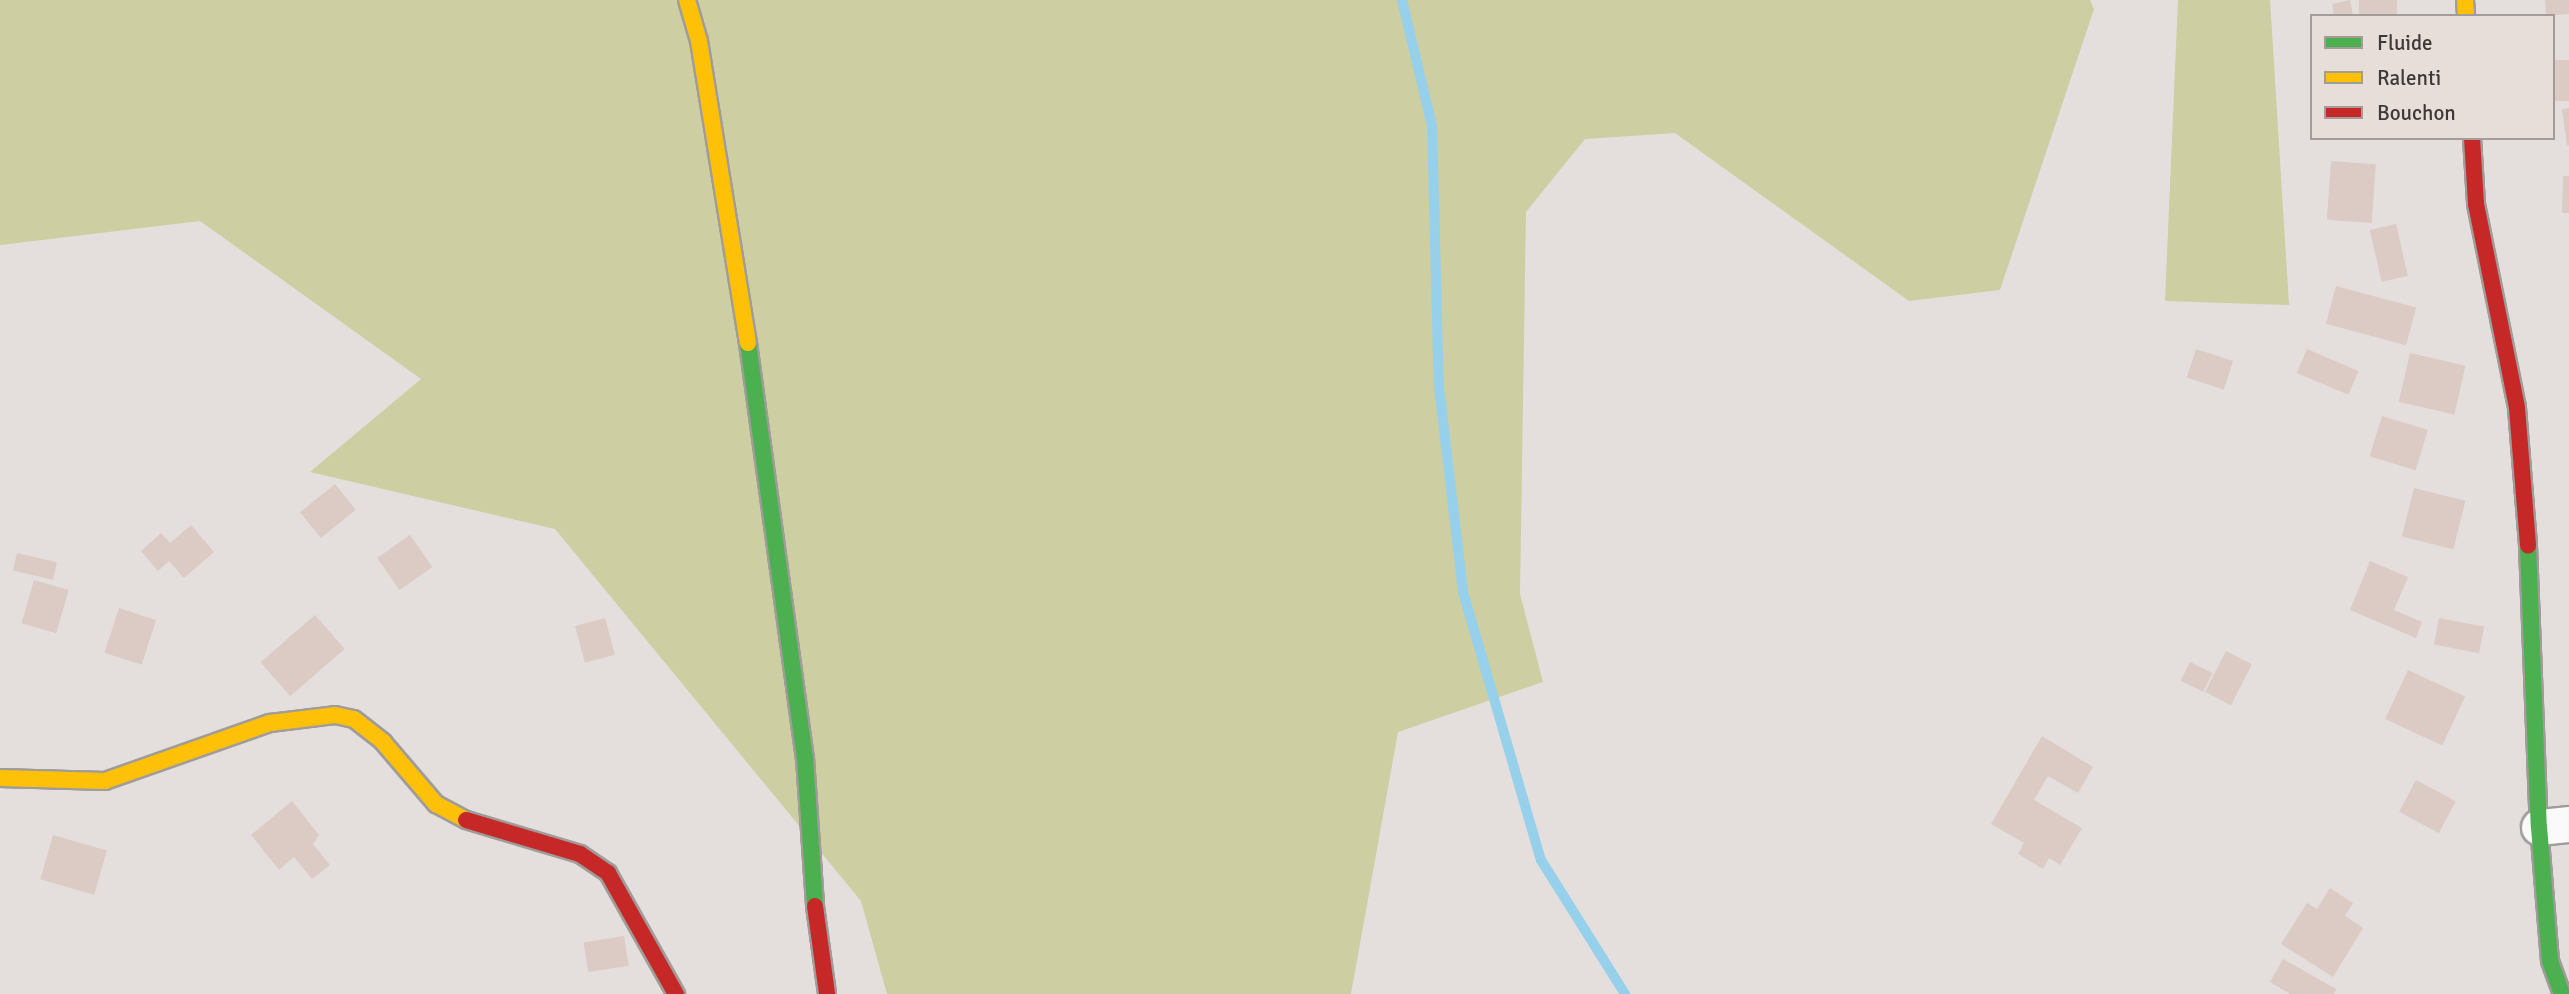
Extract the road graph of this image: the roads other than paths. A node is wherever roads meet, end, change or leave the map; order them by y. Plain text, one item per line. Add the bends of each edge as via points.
1 (687, 0) edge
2 (2472, 140) edge
3 (0, 778) edge
4 (2554, 825) edge
5 (2550, 961) junction
6 (2539, 983) dead end
7 (676, 994) edge
8 (827, 994) edge
9 (2562, 994) edge

1 - 8 main road via 699,41 733,236 805,758 814,902
2 - 4 main road via 2476,204 2517,408
3 - 7 main road via 105,781 270,723 335,715 354,719 383,742 436,804 476,825 580,854 608,873
4 - 5 main road
5 - 6 main road
5 - 9 main road

